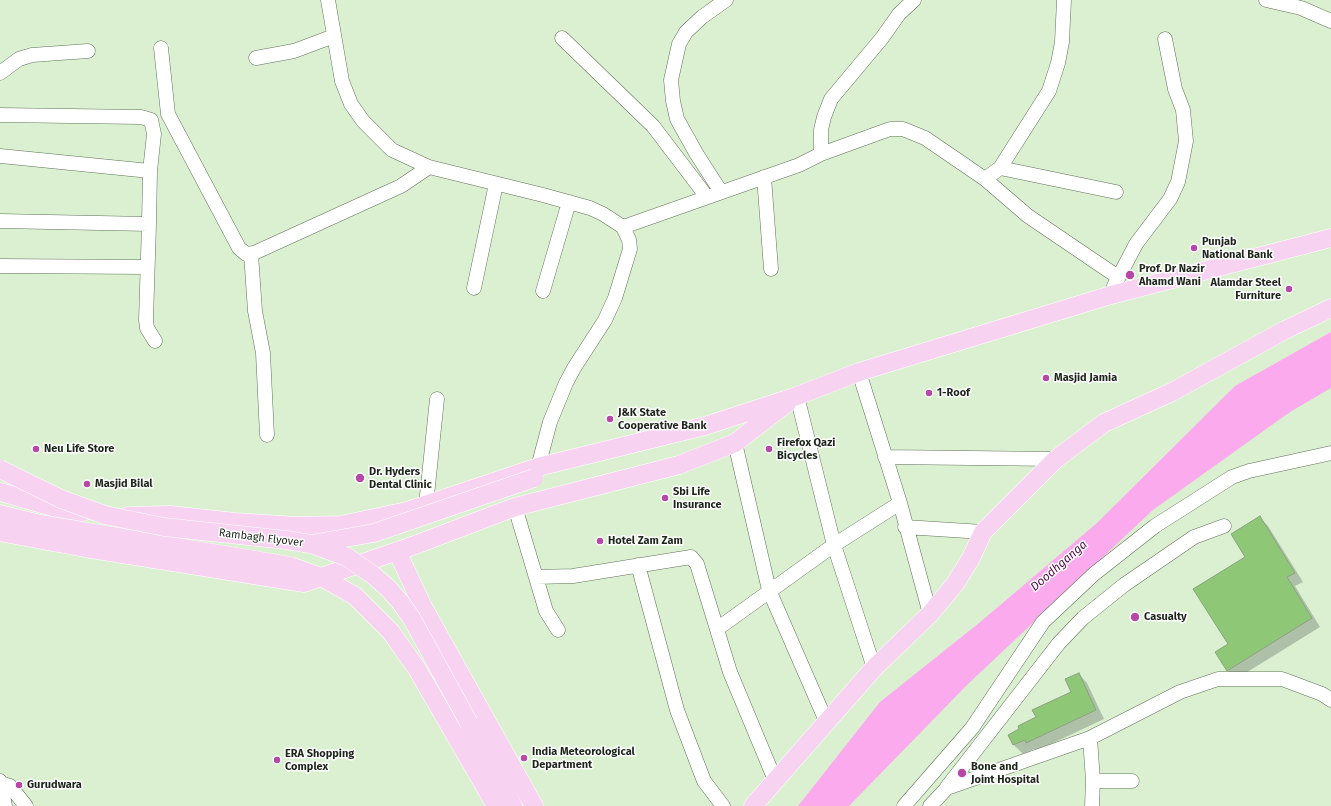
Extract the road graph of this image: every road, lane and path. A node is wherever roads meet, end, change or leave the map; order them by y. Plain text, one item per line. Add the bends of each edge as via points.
1 (328, 0) edge
2 (726, 0) edge
3 (914, 0) edge
4 (1064, 0) edge
5 (1266, 0) edge
6 (1331, 21) edge
7 (334, 36) junction
8 (562, 38) dead end
9 (1165, 39) dead end
10 (160, 48) dead end
11 (88, 51) dead end
12 (256, 58) dead end
13 (0, 73) edge
14 (0, 115) edge
15 (821, 154) junction
16 (0, 156) edge
17 (429, 167) junction
18 (1000, 168) junction
19 (150, 171) junction
20 (764, 177) junction
21 (985, 179) junction
22 (496, 184) junction
23 (721, 192) junction
24 (1116, 192) dead end
25 (707, 197) junction
26 (569, 202) junction
27 (0, 221) edge
28 (149, 224) junction
29 (623, 227) junction
30 (1331, 238) edge
31 (251, 254) junction
32 (0, 266) edge
33 (147, 267) junction
34 (771, 269) dead end
35 (1118, 277) junction
36 (474, 288) dead end
37 (543, 291) dead end
38 (1111, 295) junction
39 (1331, 308) edge
40 (155, 341) dead end
41 (859, 372) junction
42 (797, 396) junction
43 (437, 399) dead end
44 (267, 435) dead end
45 (735, 443) junction
46 (1331, 453) edge
47 (885, 457) junction
48 (1056, 459) junction
49 (0, 469) edge
50 (536, 472) junction
51 (0, 492) edge
52 (448, 498) junction
53 (900, 503) junction
54 (426, 505) junction
55 (515, 507) junction
56 (0, 514) edge
57 (1224, 526) dead end
58 (462, 527) junction
59 (905, 527) junction
60 (0, 532) edge
61 (983, 532) junction
62 (311, 544) junction
63 (834, 545) junction
64 (393, 552) junction
65 (638, 565) junction
66 (322, 577) junction
67 (536, 577) junction
68 (770, 590) junction
69 (930, 614) junction
70 (717, 629) junction
71 (558, 630) dead end
72 (874, 668) junction
73 (1331, 700) edge
74 (826, 721) junction
75 (1090, 738) junction
76 (775, 780) junction
77 (1093, 781) junction
78 (0, 782) edge
79 (1132, 782) dead end
80 (947, 788) junction
81 (5, 806) edge
82 (26, 806) edge
83 (496, 806) edge
84 (513, 806) edge
85 (528, 806) edge
86 (534, 806) edge
87 (723, 806) edge
88 (753, 806) edge
89 (904, 806) edge
90 (930, 806) edge
91 (1092, 806) edge

1 - 7 street
2 - 23 street via 686,32 679,44 671,80 677,119
3 - 15 street via 899,14 831,99 821,130
4 - 18 street via 1062,42 1053,81 1044,101
5 - 6 street via 1301,8
7 - 12 street via 294,51
7 - 17 street via 342,81 351,104 363,121 392,150
8 - 25 street via 653,126
9 - 35 street via 1175,89 1184,110 1186,141 1178,182 1170,199 1136,244
10 - 31 street via 168,114 239,248 246,254
11 - 13 street via 32,55 19,59
14 - 19 street via 146,117 151,120 154,134
15 - 20 street
15 - 21 street via 890,129 903,129 925,138
16 - 19 street
17 - 22 street
17 - 31 street via 401,186
18 - 21 street
18 - 24 street
19 - 28 street
20 - 23 street
20 - 34 street
21 - 35 street via 1028,216
22 - 26 street
22 - 36 street
23 - 25 street
25 - 29 street
26 - 29 street via 603,214
26 - 37 street
27 - 28 street
28 - 33 street
29 - 50 street via 630,249 615,298 605,320 566,384 550,422
30 - 38 main road
31 - 44 street via 255,311 264,353
32 - 33 street
33 - 40 street via 146,328
35 - 38 street
38 - 41 main road
39 - 48 main road via 1285,330 1172,392 1104,423
41 - 42 main road
41 - 47 street
42 - 45 main road
42 - 50 main road via 704,426 686,439
42 - 63 street
43 - 54 street
45 - 55 main road via 679,464
45 - 68 street
46 - 89 street via 1248,471 1232,477 1154,526 1094,574 1044,622 972,728
47 - 48 street
47 - 53 street
48 - 61 main road
49 - 62 main road, Rambagh Flyover, bridge via 61,499 105,515 164,527
50 - 52 main road
50 - 62 main road, bridge via 374,533
51 - 54 main road via 80,512 123,516 170,515 297,526 341,525 407,512
52 - 54 main road
52 - 58 main road
53 - 59 street
53 - 63 street
55 - 58 main road
55 - 67 street
56 - 66 main road via 54,527 290,566
57 - 80 street via 1194,537 1124,585 1083,618 1059,643
58 - 64 main road
59 - 61 street
59 - 69 street
60 - 66 main road via 304,583
61 - 69 main road via 955,584
62 - 84 main road, Rambagh Flyover, bridge via 360,565 401,602
63 - 68 street
63 - 72 street
64 - 66 main road
64 - 85 main road via 398,576
64 - 86 main road
65 - 67 street via 573,576
65 - 70 street via 691,557 697,564
65 - 87 street via 677,710 704,781
66 - 83 main road via 355,596 391,632 417,670
67 - 71 street via 546,611
68 - 70 street
68 - 74 street
69 - 72 main road
70 - 76 street via 730,672
72 - 74 main road
73 - 75 street via 1282,679 1218,679 1180,692
74 - 76 main road
75 - 77 street
75 - 80 street
76 - 88 main road
77 - 79 street
77 - 91 street
78 - 81 street
78 - 82 street via 10,786
80 - 90 street

